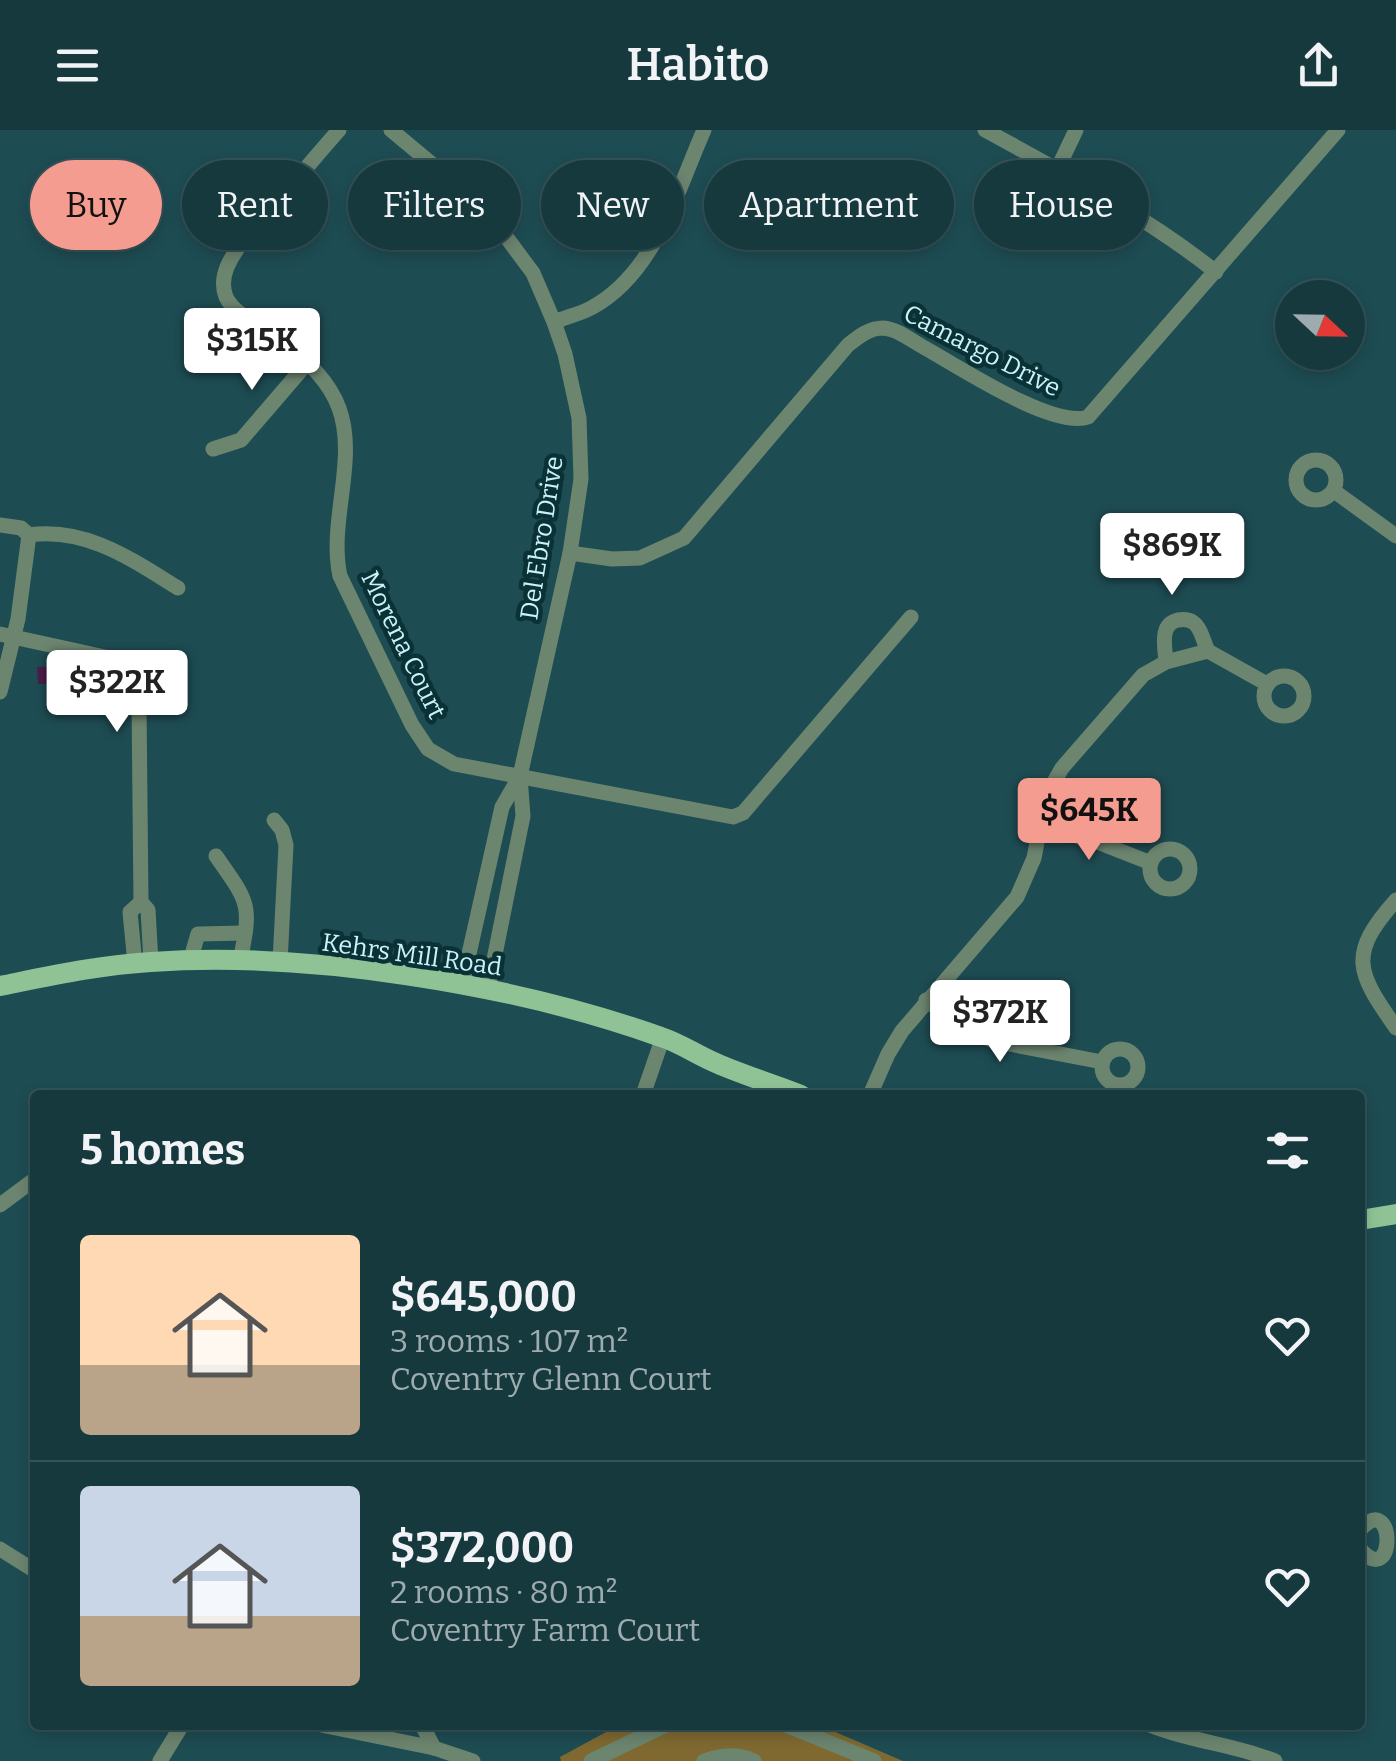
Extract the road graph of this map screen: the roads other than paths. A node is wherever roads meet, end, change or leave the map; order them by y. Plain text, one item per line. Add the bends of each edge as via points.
1 (338, 130) edge
2 (391, 130) edge
3 (704, 130) edge
4 (984, 130) edge
5 (1076, 130) edge
6 (1338, 130) edge
7 (1039, 160) edge
8 (1062, 160) edge
9 (1149, 223) edge
10 (1216, 272) junction
11 (554, 322) junction
12 (308, 362) junction
13 (213, 449) dead end
14 (1334, 491) dead end
15 (0, 525) edge
16 (29, 535) junction
17 (1396, 536) edge
18 (570, 553) junction
19 (178, 588) dead end
20 (911, 617) dead end
21 (7, 635) edge
22 (1208, 651) junction
23 (1166, 662) junction
24 (1267, 684) dead end
25 (0, 692) edge
26 (520, 776) junction
27 (274, 820) dead end
28 (1040, 826) junction
29 (216, 856) dead end
30 (1151, 863) dead end
31 (1396, 900) edge
32 (245, 933) junction
33 (190, 961) junction
34 (240, 961) junction
35 (280, 962) junction
36 (143, 963) junction
37 (462, 985) junction
38 (0, 986) edge
39 (488, 990) junction
40 (926, 1000) junction
41 (1396, 1028) edge
42 (663, 1037) junction
43 (1102, 1062) dead end
44 (645, 1090) edge
45 (788, 1090) edge
46 (872, 1090) edge
47 (30, 1183) edge
48 (0, 1204) edge
49 (1396, 1214) edge
50 (1365, 1219) edge
51 (1365, 1525) edge
52 (0, 1548) edge
53 (1365, 1553) edge
54 (30, 1568) edge
55 (179, 1730) edge
56 (370, 1730) edge
57 (425, 1730) edge
58 (656, 1730) edge
59 (798, 1730) edge
60 (1163, 1730) edge
61 (434, 1748) junction
62 (160, 1761) edge
63 (473, 1761) edge
64 (592, 1761) edge
65 (704, 1761) edge
66 (754, 1761) edge
67 (874, 1761) edge
68 (1275, 1761) edge

1 - 12 street, Morena Court via 238,248 223,278 224,294 238,311
2 - 11 street, Del Ebro Drive via 498,226 533,273
3 - 11 street via 642,261 610,295
4 - 7 street
5 - 8 street
6 - 10 street, Camargo Drive
9 - 10 street
10 - 18 street, Camargo Drive via 1088,417 1076,421 970,375 892,330 863,333 684,538 640,558
11 - 18 street, Del Ebro Drive via 582,448
12 - 13 street via 240,440
12 - 26 street, Morena Court via 329,387 344,425 335,550 340,576 412,725 440,759
14 - 17 street
15 - 16 street
16 - 19 street via 63,532 110,547
16 - 21 street
18 - 26 street, Del Ebro Drive
20 - 26 street, Morena Court via 743,813 733,817
21 - 25 street
21 - 36 street via 114,659 133,683 139,704 141,902 130,912
22 - 23 street
22 - 23 street via 1192,621 1171,622
22 - 24 street
23 - 28 street via 1142,675 1062,768 1046,796
26 - 37 street, Del Ebro Drive via 502,807
26 - 39 street, Del Ebro Drive via 523,816
27 - 35 street via 286,845
28 - 30 street
28 - 40 street via 1017,897
29 - 32 street via 246,898
31 - 41 street via 1372,927 1362,969
32 - 33 street via 198,934
32 - 34 street
33 - 34 main road, Kehrs Mill Road
33 - 36 main road, Kehrs Mill Road
34 - 35 main road, Kehrs Mill Road
35 - 37 main road, Kehrs Mill Road
36 - 38 main road, Kehrs Mill Road
37 - 39 main road, Kehrs Mill Road
39 - 42 main road, Kehrs Mill Road
40 - 43 street via 966,1030 994,1041
40 - 46 street
42 - 44 street
42 - 45 main road, Kehrs Mill Road
47 - 48 street
49 - 50 main road
51 - 53 street via 1386,1524 1393,1546 1380,1558
52 - 54 street
55 - 62 street
56 - 61 street
57 - 61 street
58 - 64 street
59 - 67 street
60 - 68 street
61 - 63 street
65 - 66 street via 721,1755

